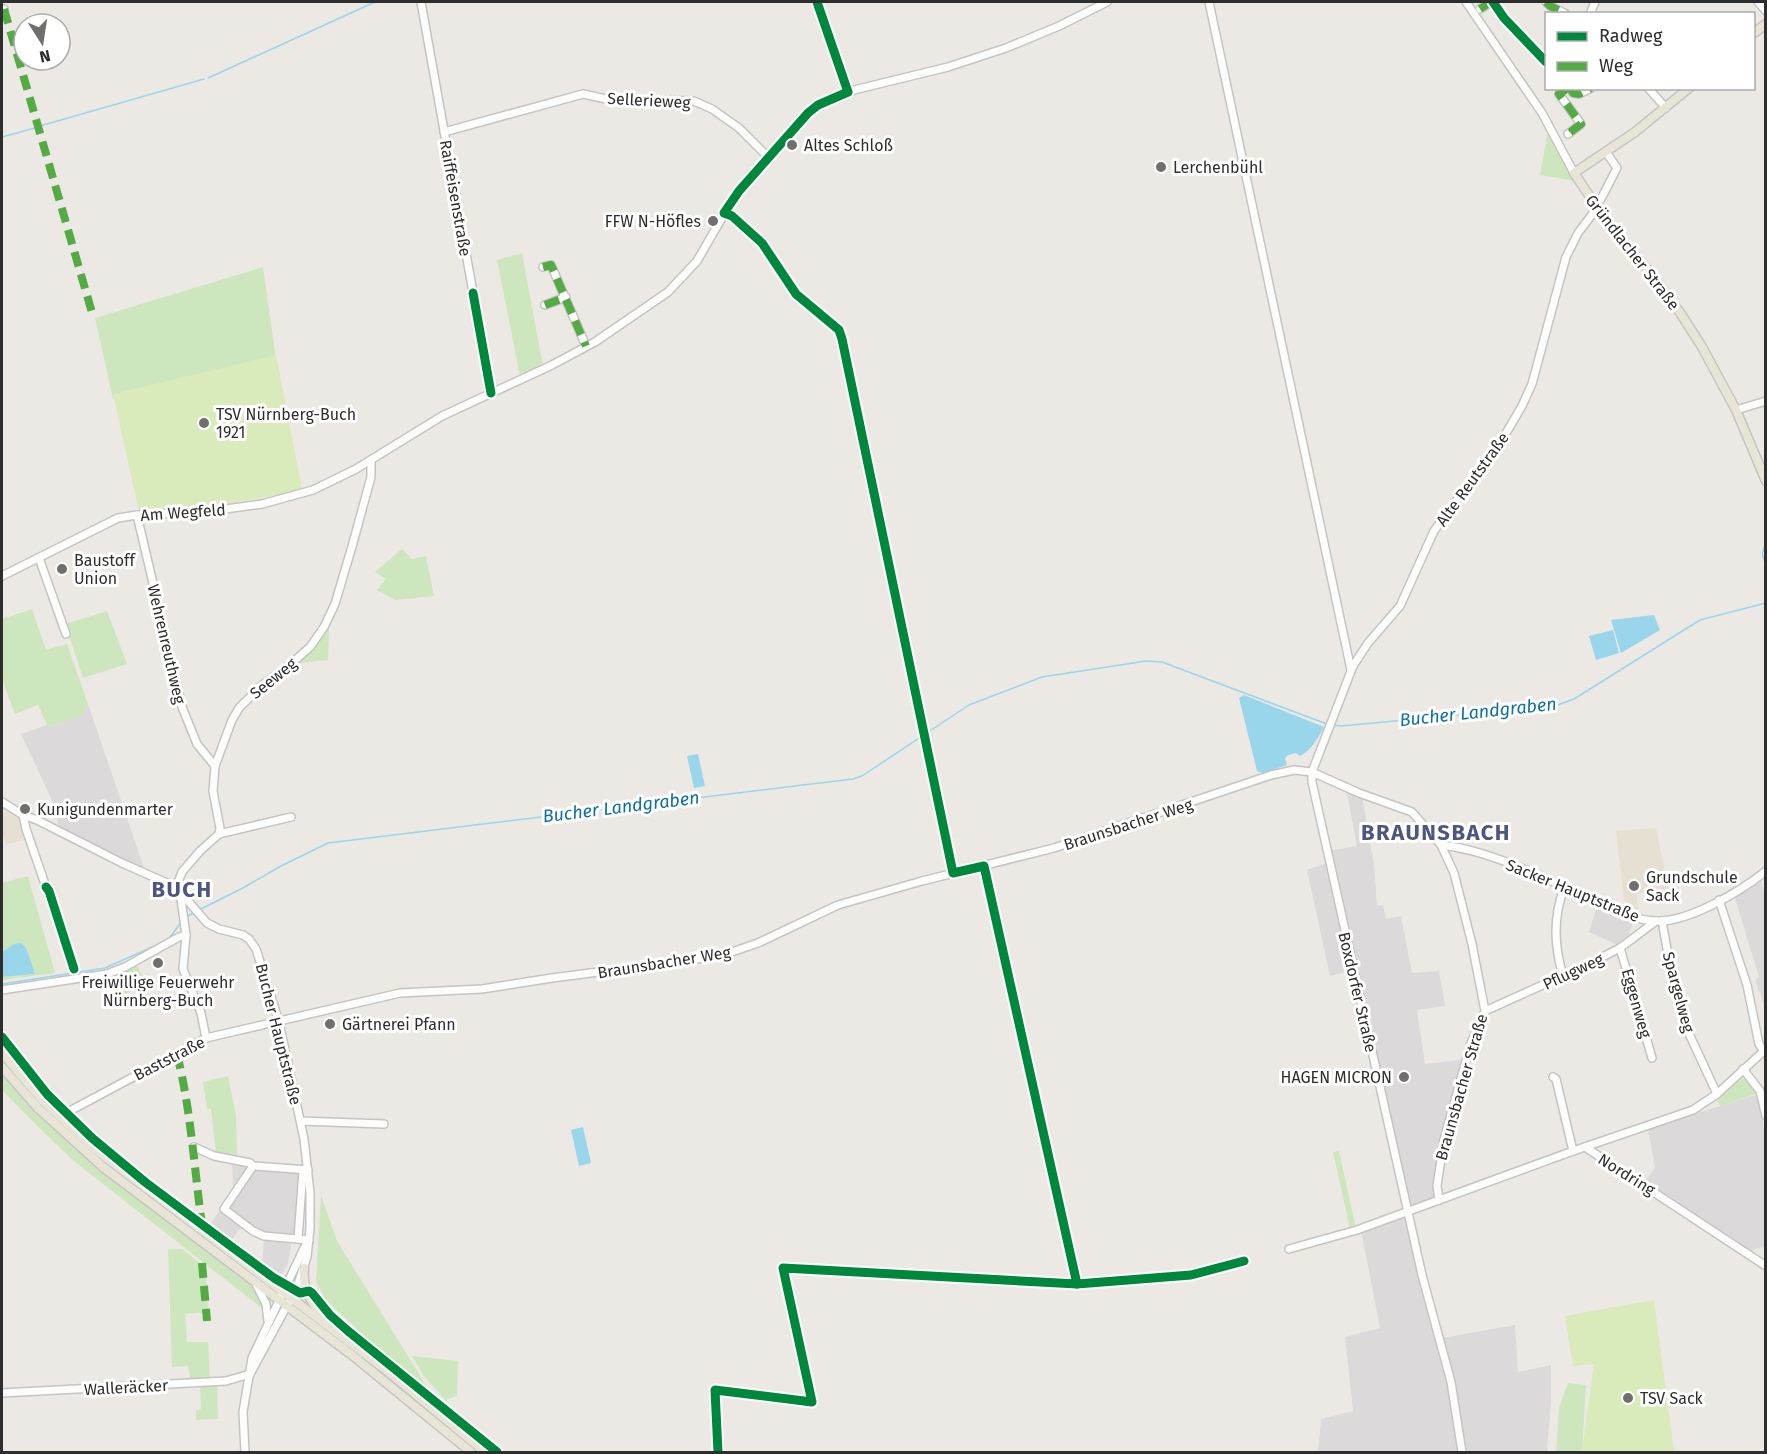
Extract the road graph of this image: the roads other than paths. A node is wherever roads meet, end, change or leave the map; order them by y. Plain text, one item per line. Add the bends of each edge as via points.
1 (421, 2) edge
2 (817, 2) edge
3 (1107, 2) edge
4 (1209, 2) edge
5 (1466, 2) edge
6 (1491, 2) edge
7 (1546, 2) edge
8 (1758, 2) edge
9 (1480, 9) dead end
10 (1766, 11) edge
11 (1562, 12) edge
12 (1565, 90) edge
13 (1570, 90) edge
14 (1587, 90) edge
15 (1650, 90) edge
16 (1687, 90) edge
17 (848, 92) junction
18 (1666, 108) junction
19 (444, 132) junction
20 (1568, 134) dead end
21 (1606, 152) junction
22 (769, 158) junction
23 (1574, 173) junction
24 (1595, 206) junction
25 (724, 213) junction
26 (543, 267) dead end
27 (566, 297) junction
28 (545, 305) dead end
29 (586, 346) junction
30 (491, 393) junction
31 (1766, 401) edge
32 (856, 405) dead end
33 (1736, 410) junction
34 (370, 461) junction
35 (1766, 481) edge
36 (137, 515) junction
37 (39, 558) junction
38 (2, 576) edge
39 (66, 634) dead end
40 (1351, 670) junction
41 (215, 766) junction
42 (1312, 772) junction
43 (3, 805) edge
44 (23, 815) junction
45 (291, 817) dead end
46 (219, 834) junction
47 (1441, 845) junction
48 (1766, 870) edge
49 (176, 886) junction
50 (46, 887) dead end
51 (1564, 888) junction
52 (182, 892) junction
53 (1719, 900) junction
54 (1659, 921) junction
55 (186, 935) junction
56 (1620, 948) junction
57 (1563, 976) junction
58 (2, 990) edge
59 (1485, 1011) junction
60 (279, 1022) junction
61 (206, 1038) junction
62 (1765, 1050) edge
63 (2, 1053) edge
64 (1652, 1058) dead end
65 (2, 1067) edge
66 (1743, 1069) junction
67 (1553, 1077) dead end
68 (1717, 1094) junction
69 (66, 1113) dead end
70 (1766, 1116) edge
71 (301, 1121) junction
72 (384, 1124) dead end
73 (194, 1147) dead end
74 (1585, 1147) junction
75 (1573, 1151) junction
76 (253, 1166) junction
77 (306, 1170) junction
78 (1439, 1200) junction
79 (1407, 1212) junction
80 (298, 1239) junction
81 (309, 1240) junction
82 (1289, 1249) dead end
83 (1766, 1266) edge
84 (304, 1268) junction
85 (255, 1283) junction
86 (286, 1300) junction
87 (268, 1323) junction
88 (339, 1335) junction
89 (250, 1374) junction
90 (2, 1393) edge
91 (244, 1452) edge
92 (471, 1452) edge
93 (485, 1452) edge
94 (1462, 1452) edge

1 - 19 street, Raiffeisenstraße
2 - 17 street
3 - 17 street, Am Wegfeld via 997,51
4 - 40 street
5 - 23 street, Gründlacher Straße via 1542,113
6 - 9 street
7 - 11 street
8 - 10 street
12 - 20 street via 1559,94 1581,124
13 - 14 street via 1579,94
15 - 18 street
16 - 18 main road
17 - 22 street, Am Wegfeld via 812,110
18 - 21 main road
19 - 22 street, Sellerieweg via 583,94 611,100 694,101 739,128
19 - 30 street, Raiffeisenstraße
21 - 23 main road
21 - 24 street, Alte Reutstraße via 1617,168
22 - 25 street, Am Wegfeld
23 - 24 main road, Gründlacher Straße
24 - 33 main road, Gründlacher Straße via 1681,314
24 - 40 street, Alte Reutstraße via 1566,257 1532,384 1522,406 1434,531 1400,606
25 - 29 street, Am Wegfeld via 702,252 675,286
25 - 32 street via 762,243 796,294 839,330
26 - 27 street via 551,265
27 - 28 street
27 - 29 street
29 - 30 street, Am Wegfeld
30 - 34 street, Am Wegfeld via 438,418
31 - 33 street
33 - 35 main road, Gründlacher Straße
34 - 36 street, Am Wegfeld via 317,488 262,504 198,513
34 - 41 street, Seeweg via 371,477 353,543 324,627 310,647 238,708
36 - 37 street, Am Wegfeld via 108,522
36 - 41 street, Wehrenreuthweg via 182,707 197,744
37 - 38 street, Am Wegfeld
37 - 39 street
40 - 42 street, Alte Reutstraße
41 - 46 street, Seeweg via 213,791
42 - 47 street, Braunsbacher Straße via 1412,812
42 - 60 street, Braunsbacher Weg via 1294,770 1271,775 1054,848 844,902 726,954 482,989 400,993
42 - 79 street, Boxdorfer Straße
43 - 44 street, Bucher Hauptstraße
44 - 49 street, Bucher Hauptstraße
44 - 50 street
45 - 46 street
46 - 49 street via 182,872
47 - 51 street, Sacker Hauptstraße via 1505,862
47 - 59 street, Braunsbacher Straße via 1460,890
48 - 53 street, Sacker Hauptstraße
49 - 52 street, Bucher Hauptstraße
51 - 54 street, Sacker Hauptstraße via 1632,917
51 - 57 street via 1556,914 1555,938
52 - 55 street
52 - 60 street, Bucher Hauptstraße via 213,927 243,935 253,943
53 - 54 street, Sacker Hauptstraße via 1694,912
53 - 62 street via 1747,985 1759,1044
54 - 56 street, Pflugweg
54 - 68 street, Spargelweg via 1683,1017
55 - 58 street via 107,974
55 - 61 street via 183,969 201,1013
56 - 57 street, Pflugweg
56 - 64 street, Eggenweg
57 - 59 street, Pflugweg
59 - 78 street, Braunsbacher Straße via 1471,1043 1444,1140 1437,1186
60 - 61 street, Baststraße
60 - 71 street, Bucher Hauptstraße
61 - 69 street, Baststraße
62 - 66 street
63 - 86 main road via 42,1100 90,1144
65 - 85 main road via 44,1114 103,1167
66 - 68 street
66 - 70 street via 1760,1091
67 - 75 street
68 - 74 street via 1693,1110
71 - 72 street
71 - 77 street, Bucher Hauptstraße
73 - 76 street
74 - 75 street, Nordring
74 - 83 street, Nordring
75 - 78 street, Nordring
76 - 77 street
76 - 80 street via 224,1209 264,1236
77 - 80 street, Bucher Hauptstraße
77 - 81 street, Bucher Hauptstraße via 310,1193
78 - 79 street, Nordring
79 - 82 street
79 - 94 street, Boxdorfer Straße via 1451,1382
80 - 81 street
81 - 84 street, Bucher Hauptstraße
81 - 86 street, Bucher Hauptstraße
84 - 86 street, Bucher Hauptstraße
84 - 88 main road via 306,1293
85 - 86 main road
85 - 87 street via 266,1304
86 - 87 street
86 - 88 main road
86 - 89 street
86 - 92 main road
87 - 89 street via 254,1353
88 - 93 main road
89 - 90 street, Walleräcker via 226,1381
89 - 91 street via 243,1408

